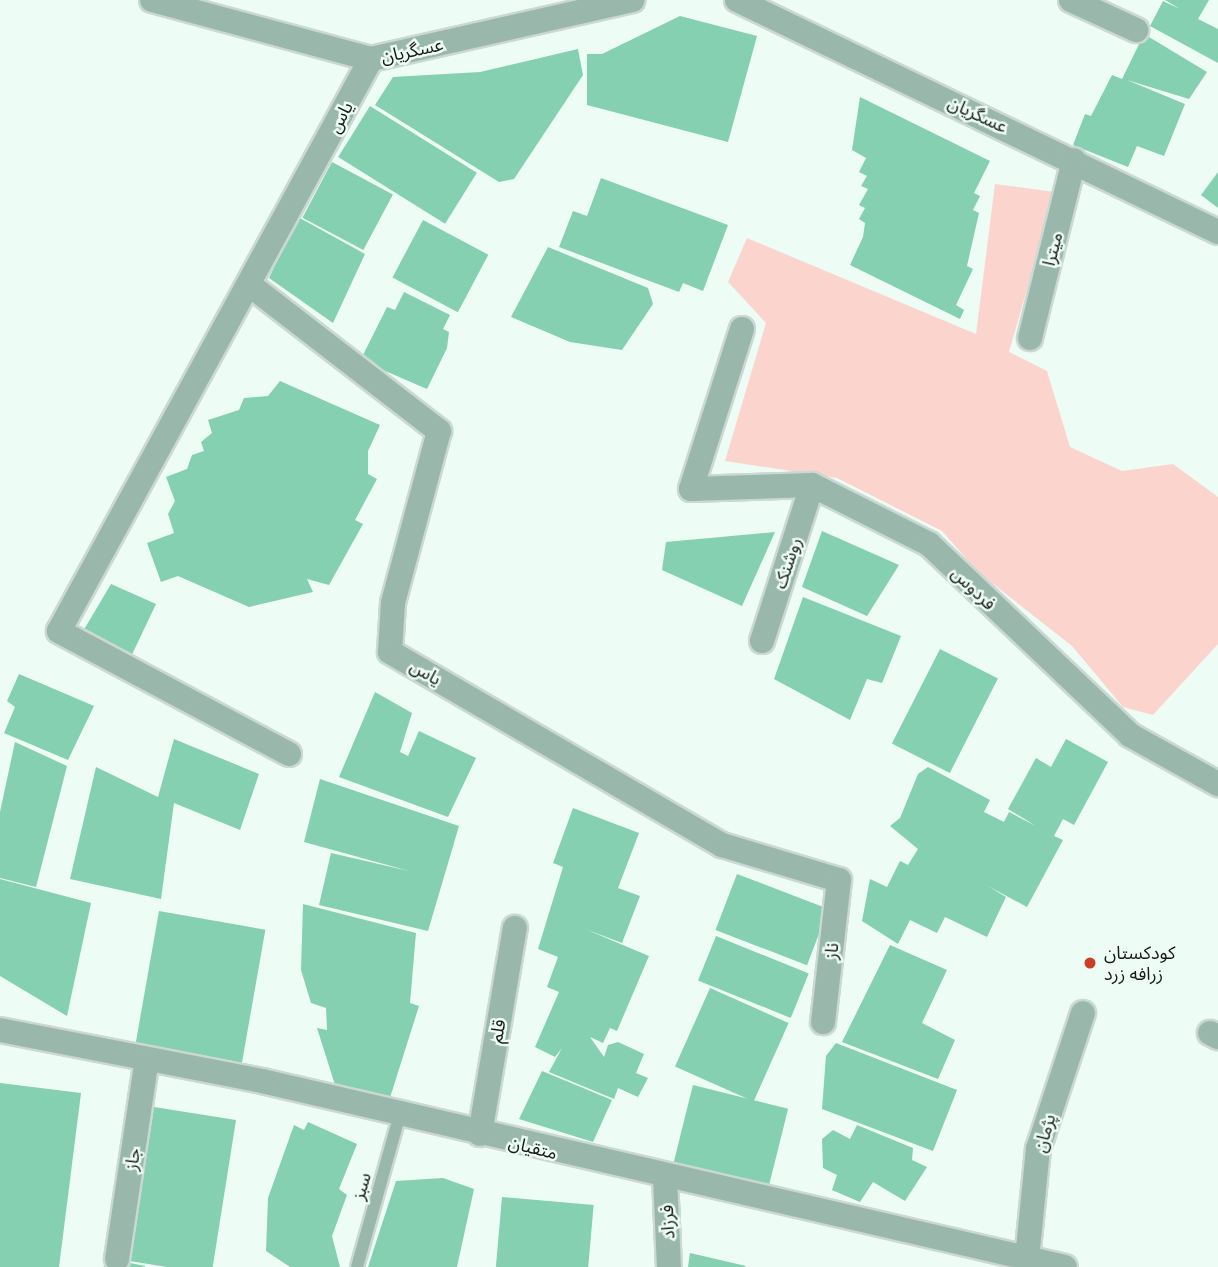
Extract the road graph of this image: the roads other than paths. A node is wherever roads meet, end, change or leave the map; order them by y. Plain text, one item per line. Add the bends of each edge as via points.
1 (152, 0) edge
2 (632, 0) edge
3 (737, 0) edge
4 (1071, 0) edge
5 (1136, 30) dead end
6 (371, 59) junction
7 (1074, 160) junction
8 (1218, 232) edge
9 (250, 285) junction
10 (743, 329) dead end
11 (1030, 338) dead end
12 (812, 485) junction
13 (762, 641) dead end
14 (289, 754) dead end
15 (1218, 784) edge
16 (839, 880) joint
17 (515, 928) dead end
18 (1083, 1013) dead end
19 (823, 1022) dead end
20 (0, 1030) edge
21 (147, 1059) junction
22 (400, 1114) junction
23 (480, 1134) junction
24 (665, 1177) junction
25 (117, 1259) dead end
26 (1027, 1259) junction
27 (357, 1267) edge
28 (669, 1267) edge
29 (1065, 1267) edge

1 - 6 street, عسگریان
2 - 6 street, عسگریان
3 - 7 street, عسگریان
4 - 5 street
6 - 9 street, یاس
7 - 8 street, عسگریان
7 - 11 street, میترا
9 - 14 street, یاس via 59,631
9 - 16 street, یاس via 439,431 393,603 390,652 722,845
10 - 12 street, فردوس via 691,489
12 - 13 street, روشنک
12 - 15 street, فردوس via 929,544 1130,735
16 - 19 street, ناز
17 - 23 street, قلم
18 - 26 street, پژمان via 1038,1149
20 - 21 street, متقیان
21 - 22 street, متقیان
21 - 25 street, جاز
22 - 23 street, متقیان
22 - 27 lane, سبز
23 - 24 street, متقیان
24 - 26 street, متقیان
24 - 28 street, فرزاد
26 - 29 street, متقیان

